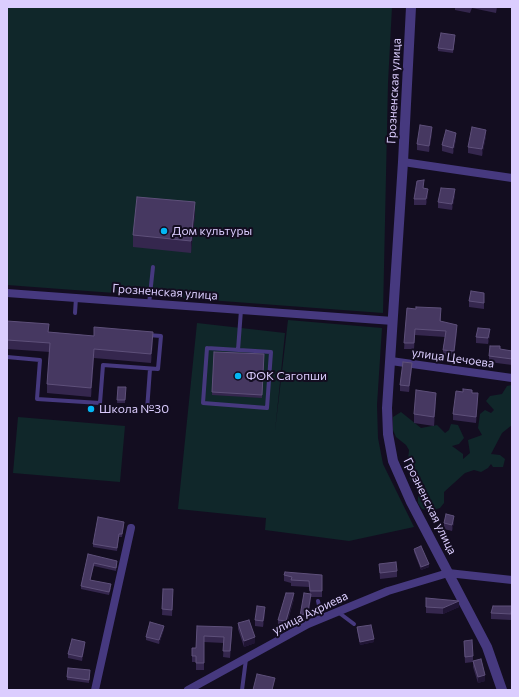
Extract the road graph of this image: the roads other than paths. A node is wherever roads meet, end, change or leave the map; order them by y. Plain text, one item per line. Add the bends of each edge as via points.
1 (411, 7) edge
2 (403, 162) junction
3 (512, 178) edge
4 (153, 267) dead end
5 (7, 293) edge
6 (76, 298) junction
7 (149, 304) junction
8 (241, 310) junction
9 (75, 313) dead end
10 (393, 321) junction
11 (145, 334) edge
12 (238, 350) junction
13 (7, 357) edge
14 (391, 361) junction
15 (150, 369) junction
16 (512, 378) edge
17 (147, 410) dead end
18 (132, 528) dead end
19 (448, 573) junction
20 (512, 580) edge
21 (318, 601) dead end
22 (338, 612) junction
23 (322, 618) junction
24 (354, 624) dead end
25 (246, 658) junction
26 (95, 690) edge
27 (188, 690) edge
28 (242, 690) edge
29 (502, 690) edge

1 - 2 street, Грозненская улица
2 - 3 street
2 - 10 street, Грозненская улица
4 - 7 lane
5 - 6 street, Грозненская улица
6 - 7 street, Грозненская улица
6 - 9 lane
7 - 8 street, Грозненская улица
8 - 10 street, Грозненская улица
8 - 12 lane
10 - 14 street, Грозненская улица
11 - 15 lane via 161,336 158,369
12 - 12 lane via 271,352 267,408 203,403 207,348
13 - 15 lane via 40,360 37,398 68,401 100,403 103,365
14 - 16 street, улица Цечоева
14 - 19 street, Грозненская улица via 387,408 393,461
15 - 17 lane
18 - 26 street
19 - 20 street
19 - 22 street, улица Ахриева via 388,591
19 - 29 street, Грозненская улица via 487,647
21 - 23 lane
22 - 23 street, улица Ахриева
22 - 24 lane
23 - 25 street, улица Ахриева
25 - 27 street, улица Ахриева
25 - 28 lane

